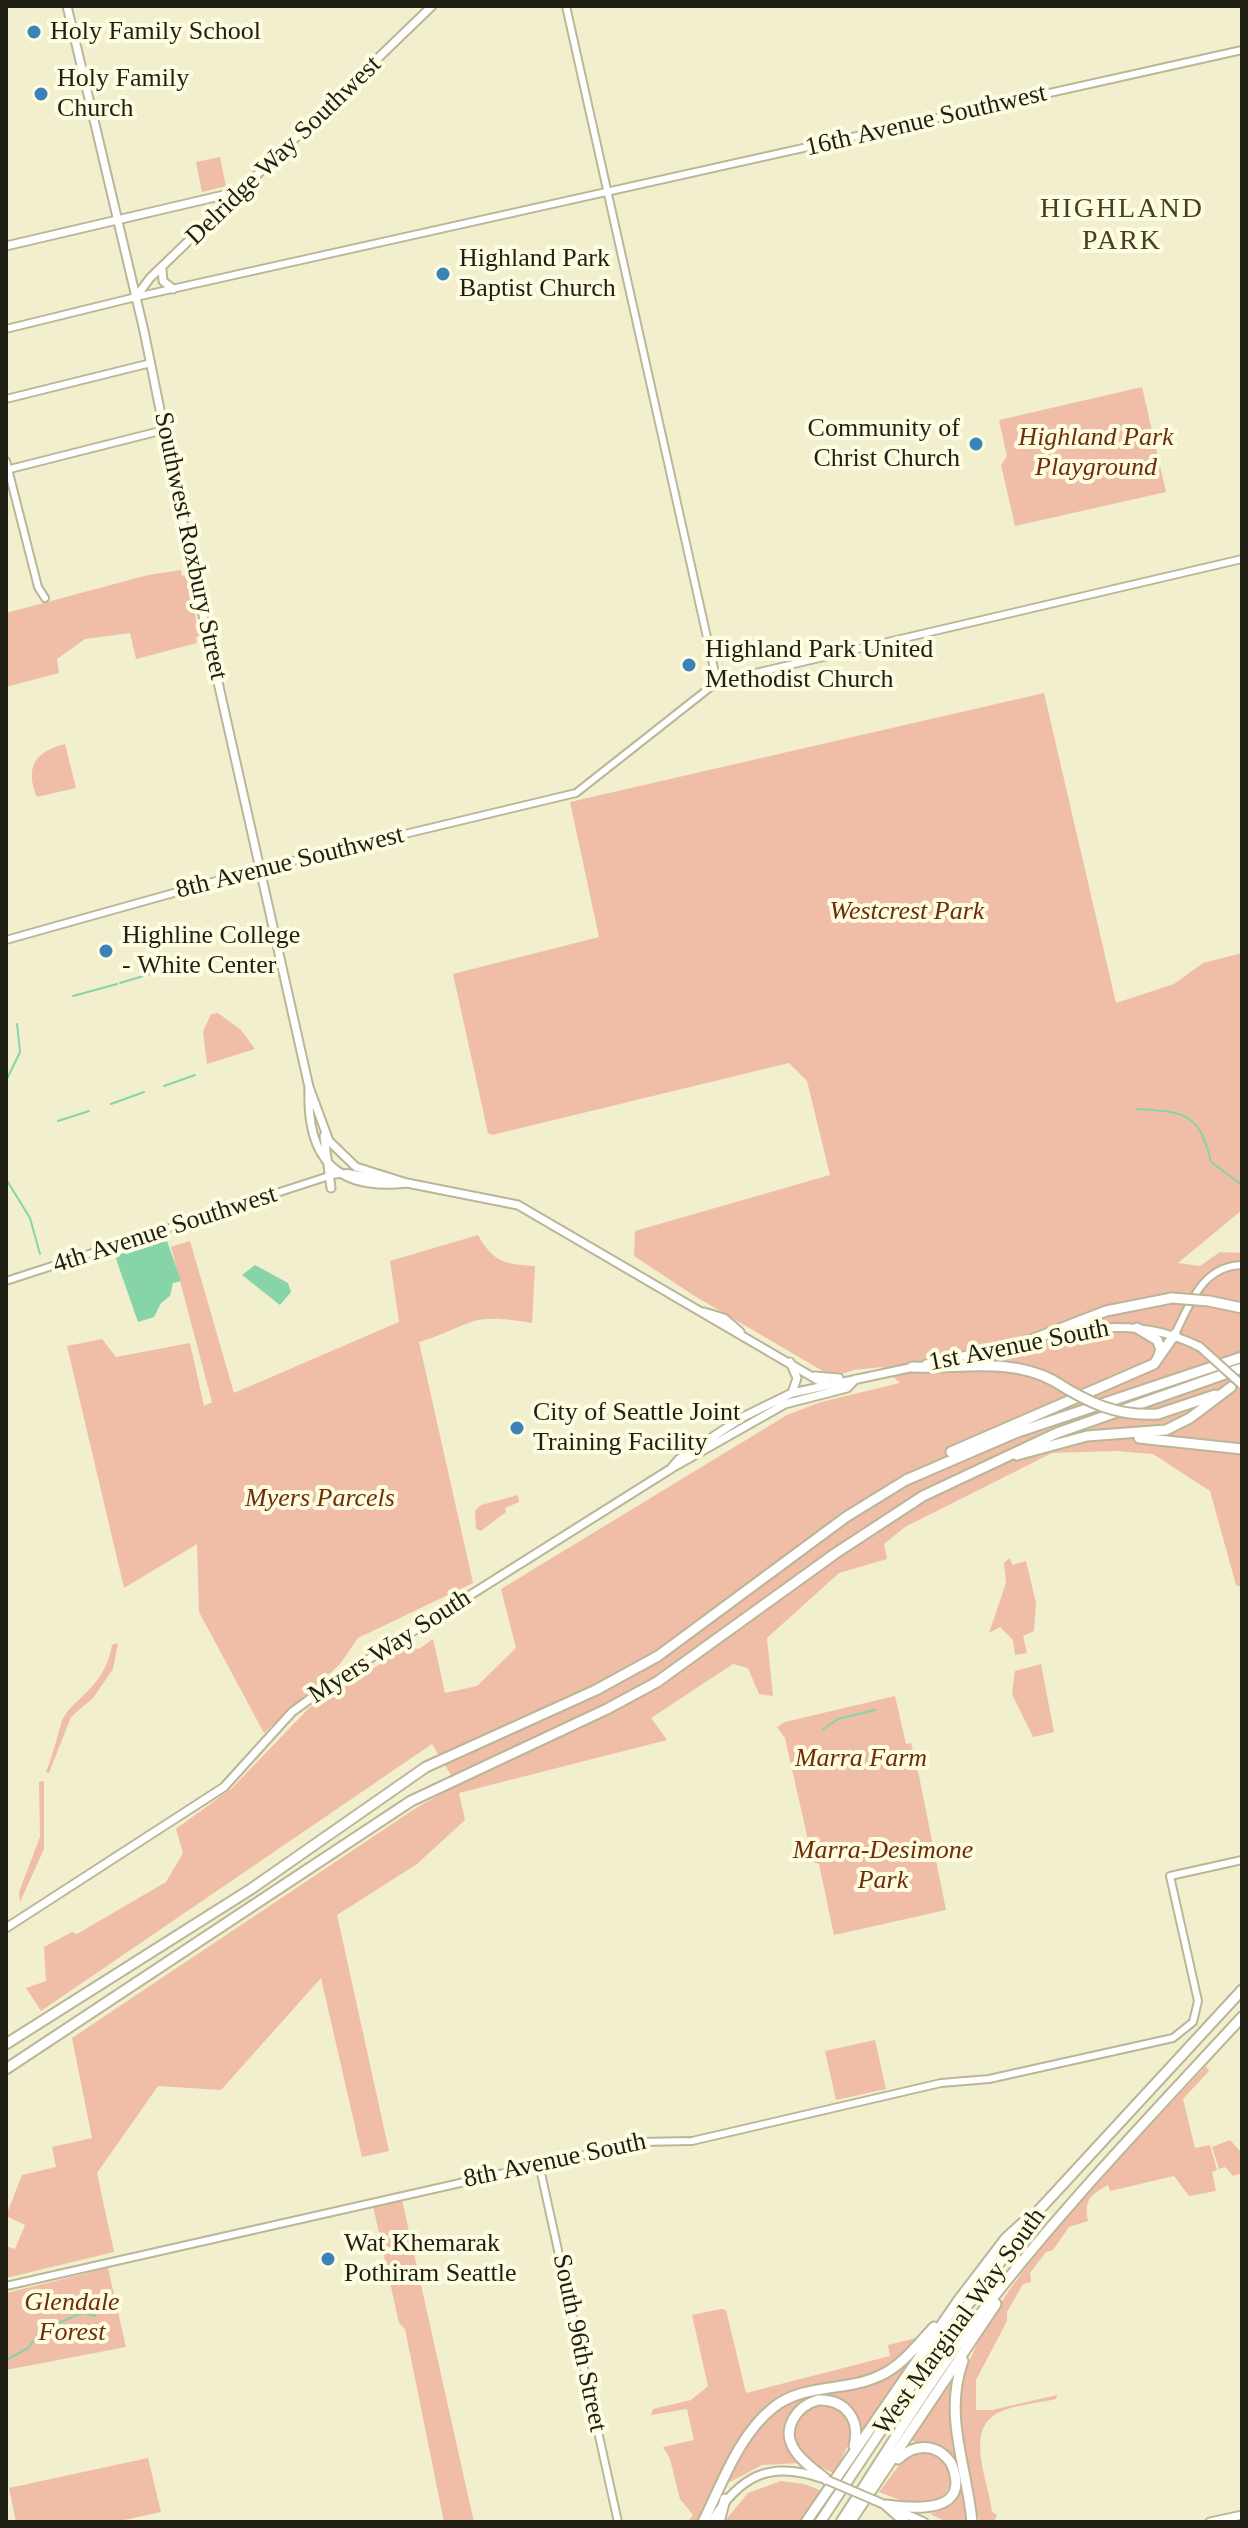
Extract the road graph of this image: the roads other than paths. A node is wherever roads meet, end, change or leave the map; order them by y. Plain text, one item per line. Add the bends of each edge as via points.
1 (67, 6) edge
2 (432, 6) edge
3 (566, 6) edge
4 (1242, 50) edge
5 (243, 191) junction
6 (609, 192) junction
7 (206, 199) junction
8 (216, 217) junction
9 (119, 219) junction
10 (6, 246) edge
11 (162, 270) junction
12 (131, 275) junction
13 (150, 278) junction
14 (173, 289) junction
15 (136, 297) junction
16 (6, 328) edge
17 (151, 363) junction
18 (6, 399) edge
19 (164, 430) junction
20 (6, 461) edge
21 (7, 470) edge
22 (1242, 559) edge
23 (45, 598) dead end
24 (717, 682) junction
25 (259, 869) junction
26 (6, 940) edge
27 (309, 1087) junction
28 (324, 1130) junction
29 (330, 1175) junction
30 (407, 1183) junction
31 (1242, 1265) edge
32 (6, 1281) edge
33 (1242, 1308) edge
34 (1137, 1328) junction
35 (1175, 1334) junction
36 (1026, 1342) junction
37 (1242, 1357) edge
38 (789, 1360) junction
39 (1154, 1364) junction
40 (912, 1367) junction
41 (1242, 1368) edge
42 (852, 1379) junction
43 (821, 1382) junction
44 (1240, 1385) edge
45 (847, 1388) junction
46 (792, 1393) junction
47 (801, 1398) junction
48 (1112, 1435) junction
49 (1242, 1449) edge
50 (932, 1466) junction
51 (983, 1466) junction
52 (672, 1468) junction
53 (1242, 1860) edge
54 (6, 1928) edge
55 (1242, 1990) edge
56 (1242, 2017) edge
57 (6, 2044) edge
58 (6, 2069) edge
59 (539, 2164) junction
60 (1040, 2209) junction
61 (1021, 2264) junction
62 (6, 2286) edge
63 (958, 2301) junction
64 (969, 2347) junction
65 (848, 2458) junction
66 (880, 2479) junction
67 (827, 2480) junction
68 (725, 2499) junction
69 (886, 2505) junction
70 (1242, 2515) edge
71 (973, 2520) edge
72 (618, 2522) edge
73 (703, 2522) edge
74 (711, 2522) edge
75 (719, 2522) edge
76 (806, 2522) edge
77 (820, 2522) edge
78 (841, 2522) edge
79 (850, 2522) edge
80 (905, 2522) edge
81 (924, 2522) edge
82 (1210, 2522) edge

1 - 9 main road, Southwest Roxbury Street
2 - 5 main road, Delridge Way Southwest
3 - 6 street
4 - 6 street, 16th Avenue Southwest
5 - 7 main road
5 - 8 main road, Delridge Way Southwest
6 - 14 street, 16th Avenue Southwest
6 - 24 street
7 - 8 main road via 217,206
7 - 9 main road
8 - 11 main road, Delridge Way Southwest
9 - 10 main road
9 - 12 main road, Southwest Roxbury Street
11 - 13 main road, Delridge Way Southwest
11 - 14 main road via 163,281
12 - 13 main road
12 - 15 main road, Southwest Roxbury Street
13 - 15 main road, Delridge Way Southwest
14 - 15 street, 16th Avenue Southwest
15 - 16 street, 16th Avenue Southwest
15 - 17 main road, Southwest Roxbury Street
17 - 18 street
17 - 19 main road, Southwest Roxbury Street
19 - 21 street
19 - 25 main road, Southwest Roxbury Street
20 - 21 street
21 - 23 street
22 - 24 street
24 - 25 street, 8th Avenue Southwest via 576,793
25 - 26 street, 8th Avenue Southwest
25 - 27 main road, Southwest Roxbury Street
27 - 28 main road, Southwest Roxbury Street
27 - 29 main road, Southwest Roxbury Street via 313,1127
28 - 29 main road
28 - 30 main road, Southwest Roxbury Street via 356,1167
29 - 30 street
29 - 30 main road via 383,1186
29 - 32 street, 4th Avenue Southwest
30 - 38 main road via 518,1205 701,1311 724,1318
31 - 35 street via 1224,1268 1203,1281
33 - 36 highway, bridge via 1172,1298 1106,1311
34 - 35 main road, 1st Avenue South
34 - 36 main road, 1st Avenue South via 1093,1327
34 - 39 highway via 1159,1343
35 - 39 highway
35 - 44 main road, 1st Avenue South, bridge via 1200,1347
36 - 40 main road, 1st Avenue South
37 - 50 highway
38 - 43 main road
38 - 46 main road via 797,1378
39 - 50 highway via 981,1437
40 - 42 main road, 1st Avenue South
40 - 44 highway, bridge via 1009,1366 1034,1371 1102,1408 1132,1415 1182,1409
41 - 51 highway via 1057,1433
42 - 43 main road
42 - 43 main road, Myers Way South
42 - 45 main road
43 - 45 main road
43 - 46 main road, Myers Way South
43 - 47 main road
44 - 48 highway via 1174,1427
45 - 47 main road, Myers Way South
46 - 52 main road, Myers Way South via 743,1417
47 - 52 main road, Myers Way South
48 - 49 highway
48 - 51 highway via 1066,1440
50 - 57 highway via 846,1517 658,1656 413,1774 251,1889
51 - 58 highway via 902,1508 636,1695 411,1801
52 - 54 main road, Myers Way South via 311,1696 224,1787
53 - 59 street, 8th Avenue South via 1170,1876 1198,1996 1193,2022 1173,2038 989,2079 941,2083 692,2141 641,2142
55 - 60 highway, West Marginal Way South
56 - 61 highway, West Marginal Way South
59 - 62 street, 8th Avenue South
59 - 72 street, South 96th Street
60 - 63 highway via 1006,2238
60 - 77 highway, West Marginal Way South via 942,2339
61 - 64 highway
61 - 78 highway, West Marginal Way South via 968,2331
63 - 65 highway
63 - 73 highway via 891,2370 862,2382 799,2393 771,2409 749,2434
64 - 66 highway
64 - 71 highway via 953,2399
65 - 67 highway via 856,2431 845,2407 826,2400 800,2409 790,2427 791,2443 799,2457
65 - 76 highway
66 - 69 highway via 901,2456 921,2447 941,2452 955,2474 950,2496 938,2506 922,2510
66 - 79 highway
67 - 68 main road via 792,2470 773,2471 749,2480
67 - 69 main road, bridge
68 - 74 main road
68 - 75 highway
69 - 80 highway
69 - 81 main road
70 - 82 main road

